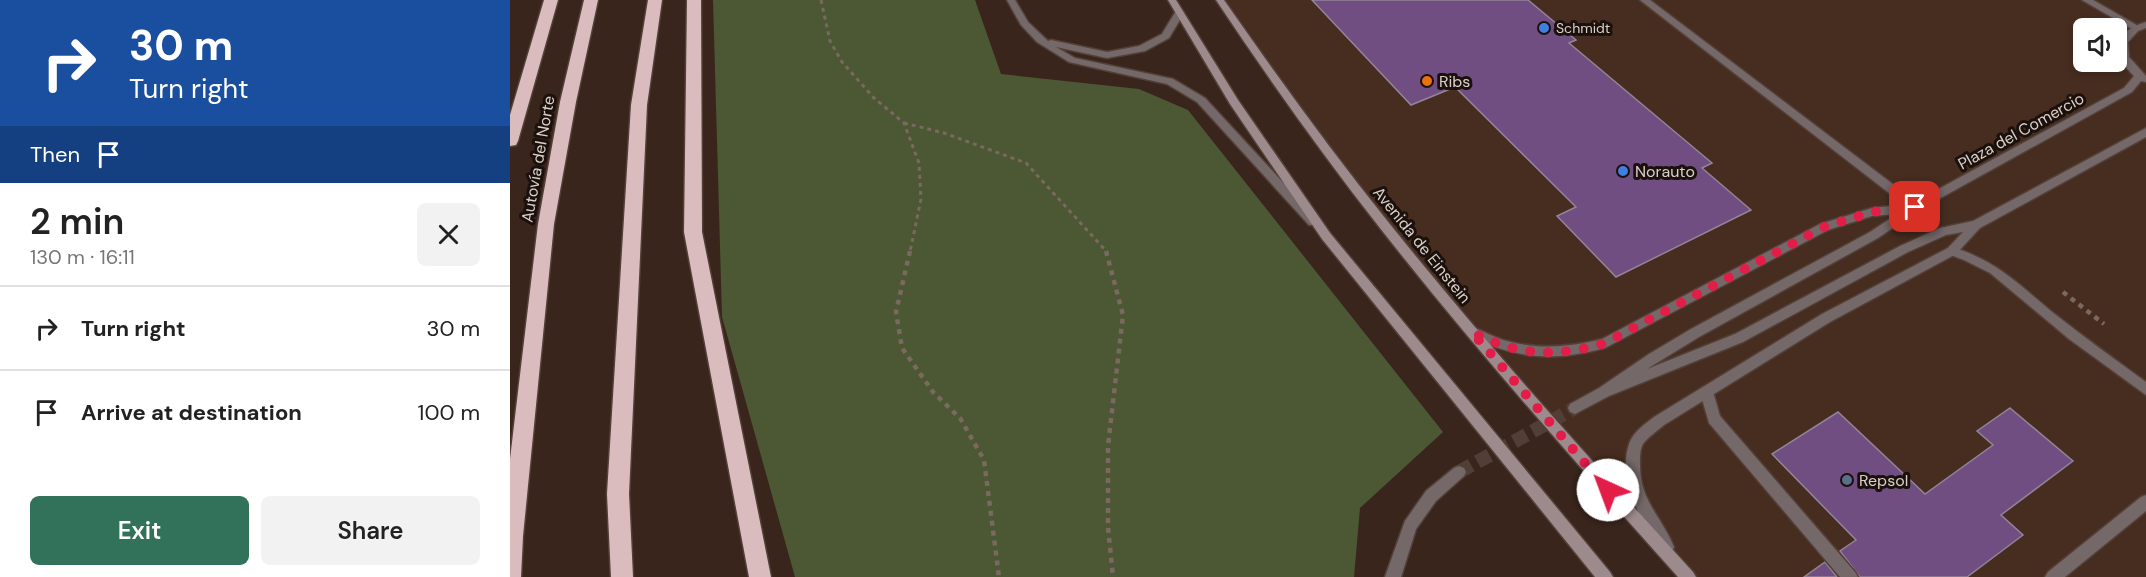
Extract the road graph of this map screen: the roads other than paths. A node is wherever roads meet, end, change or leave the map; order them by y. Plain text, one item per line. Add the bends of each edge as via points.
1 (551, 0) edge
2 (591, 0) edge
3 (655, 0) edge
4 (694, 0) edge
5 (1011, 0) edge
6 (1172, 0) edge
7 (1220, 0) edge
8 (1644, 0) edge
9 (2086, 0) edge
10 (1179, 13) junction
11 (2146, 25) edge
12 (2135, 27) junction
13 (1040, 40) junction
14 (2143, 78) edge
15 (2146, 132) edge
16 (510, 141) edge
17 (1915, 207) junction
18 (1976, 225) junction
19 (1326, 236) junction
20 (1952, 251) junction
21 (1472, 332) junction
22 (2146, 389) edge
23 (1604, 392) junction
24 (1707, 392) junction
25 (1575, 408) tunnel mouth
26 (1459, 472) tunnel mouth
27 (2146, 502) edge
28 (510, 577) edge
29 (622, 577) edge
30 (760, 577) edge
31 (1393, 577) edge
32 (1605, 577) edge
33 (1688, 577) edge
34 (1850, 577) edge
35 (2053, 577) edge

1 - 16 highway
2 - 28 highway, Autovía del Norte via 546,224
3 - 29 highway via 639,117 618,494
4 - 30 highway via 693,232
5 - 13 street
6 - 10 street
7 - 21 street, Avenida de Einstein via 1278,86 1367,204
8 - 17 street
9 - 12 street
10 - 13 street via 1166,36 1142,49 1107,55
10 - 19 street via 1234,102
11 - 12 street
12 - 14 street via 2125,36 2122,47 2127,61
13 - 19 street via 1072,60 1170,81 1201,100
14 - 17 street, Plaza del Comercio via 2128,90
15 - 18 street
17 - 21 street via 1872,212 1824,227 1605,343 1577,351 1521,350 1498,345
17 - 23 street, Plaza del Comercio via 1874,235 1670,348
18 - 20 street
18 - 23 street via 1944,231 1739,338
19 - 32 street
20 - 22 street via 1974,257 2002,275
20 - 24 street via 1826,318
21 - 33 street, Avenida de Einstein via 1576,455
23 - 25 street
24 - 33 street via 1659,421 1637,442 1632,467 1638,498
24 - 34 street via 1714,420
26 - 31 street via 1431,496 1410,526
27 - 35 street

